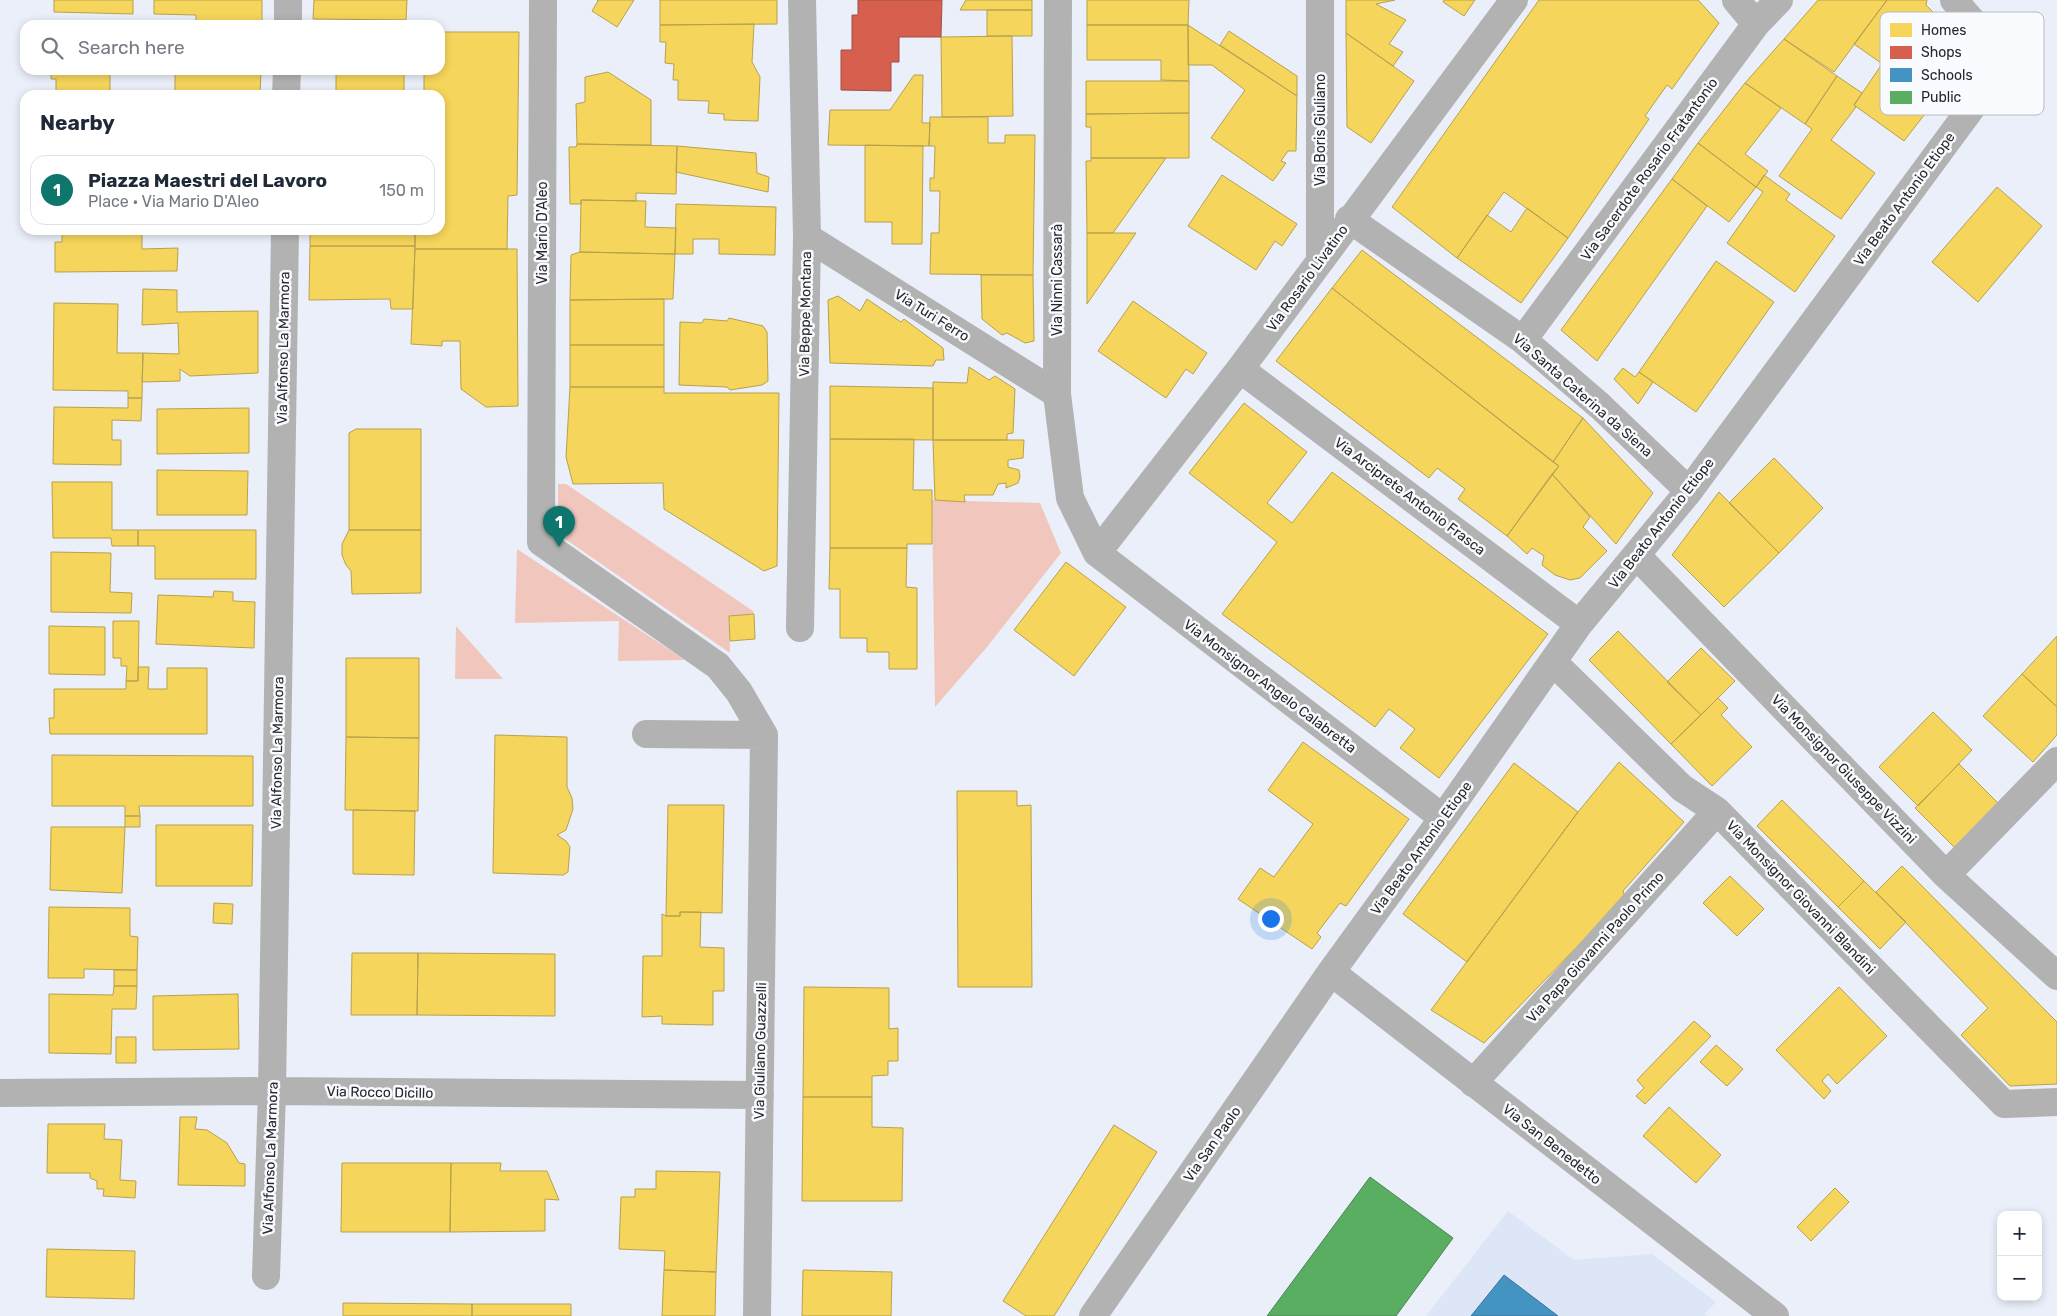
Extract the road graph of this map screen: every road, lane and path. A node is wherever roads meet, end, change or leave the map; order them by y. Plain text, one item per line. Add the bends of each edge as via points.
1 (288, 0) edge
2 (543, 0) edge
3 (802, 0) edge
4 (1058, 0) edge
5 (1320, 0) edge
6 (1514, 0) edge
7 (1736, 0) edge
8 (1779, 0) edge
9 (1954, 0) edge
10 (1964, 12) edge
11 (288, 20) edge
12 (1756, 24) junction
13 (287, 75) edge
14 (286, 90) edge
15 (1965, 115) edge
16 (1349, 219) junction
17 (284, 235) edge
18 (807, 236) junction
19 (1320, 259) junction
20 (1523, 340) junction
21 (1240, 369) junction
22 (1057, 394) junction
23 (1689, 491) junction
24 (1097, 553) junction
25 (1637, 556) junction
26 (1580, 624) junction
27 (800, 628) dead end
28 (1553, 662) junction
29 (646, 734) dead end
30 (764, 735) junction
31 (2057, 761) edge
32 (1717, 811) junction
33 (1443, 818) junction
34 (1946, 875) junction
35 (1331, 972) junction
36 (2057, 976) edge
37 (1473, 1083) junction
38 (272, 1091) junction
39 (0, 1093) edge
40 (760, 1095) junction
41 (2057, 1102) edge
42 (266, 1276) dead end
43 (757, 1316) edge
44 (1093, 1316) edge
45 (1774, 1316) edge

1 - 11 street
2 - 30 street, Via Mario D'Aleo via 541,542 718,666 739,692
3 - 18 street, Via Beppe Montana
4 - 22 street, Via Ninni Cassarà
5 - 19 street, Via Boris Giuliano
6 - 16 street, Via Rosario Livatino
7 - 12 street
8 - 12 street, Via Sacerdote Rosario Fratantonio
9 - 10 street, Via Beato Antonio Etiope
12 - 20 street, Via Sacerdote Rosario Fratantonio
13 - 14 street
15 - 23 street, Via Beato Antonio Etiope
16 - 19 street, Via Rosario Livatino
16 - 20 street, Via Santa Caterina da Siena
17 - 38 street, Via Alfonso La Marmora
18 - 22 street, Via Turi Ferro
18 - 27 street, Via Beppe Montana
19 - 21 street, Via Rosario Livatino
20 - 23 street, Via Santa Caterina da Siena via 1600,406
21 - 24 street, Via Rosario Livatino
21 - 26 street, Via Arciprete Antonio Frasca
22 - 24 street, Via Ninni Cassarà via 1070,498
23 - 25 street, Via Beato Antonio Etiope
24 - 33 street, Via Monsignor Angelo Calabretta
25 - 26 street, Via Beato Antonio Etiope
25 - 34 street, Via Monsignor Giuseppe Vizzini
26 - 28 street, Via Beato Antonio Etiope
28 - 32 street, Via Monsignor Giovanni Blandini via 1682,788
28 - 33 street, Via Beato Antonio Etiope
29 - 30 street
30 - 40 street, Via Giuliano Guazzelli
31 - 34 street
32 - 37 street, Via Papa Giovanni Paolo Primo
32 - 41 street, Via Monsignor Giovanni Blandini via 2004,1104
33 - 35 street, Via Beato Antonio Etiope
34 - 36 street, Via Monsignor Giuseppe Vizzini
35 - 37 street, Via San Benedetto
35 - 44 street, Via San Paolo
37 - 45 street, Via San Benedetto
38 - 39 street, Via Rocco Dicillo
38 - 40 street, Via Rocco Dicillo
38 - 42 street, Via Alfonso La Marmora
40 - 43 street, Via Giuliano Guazzelli

